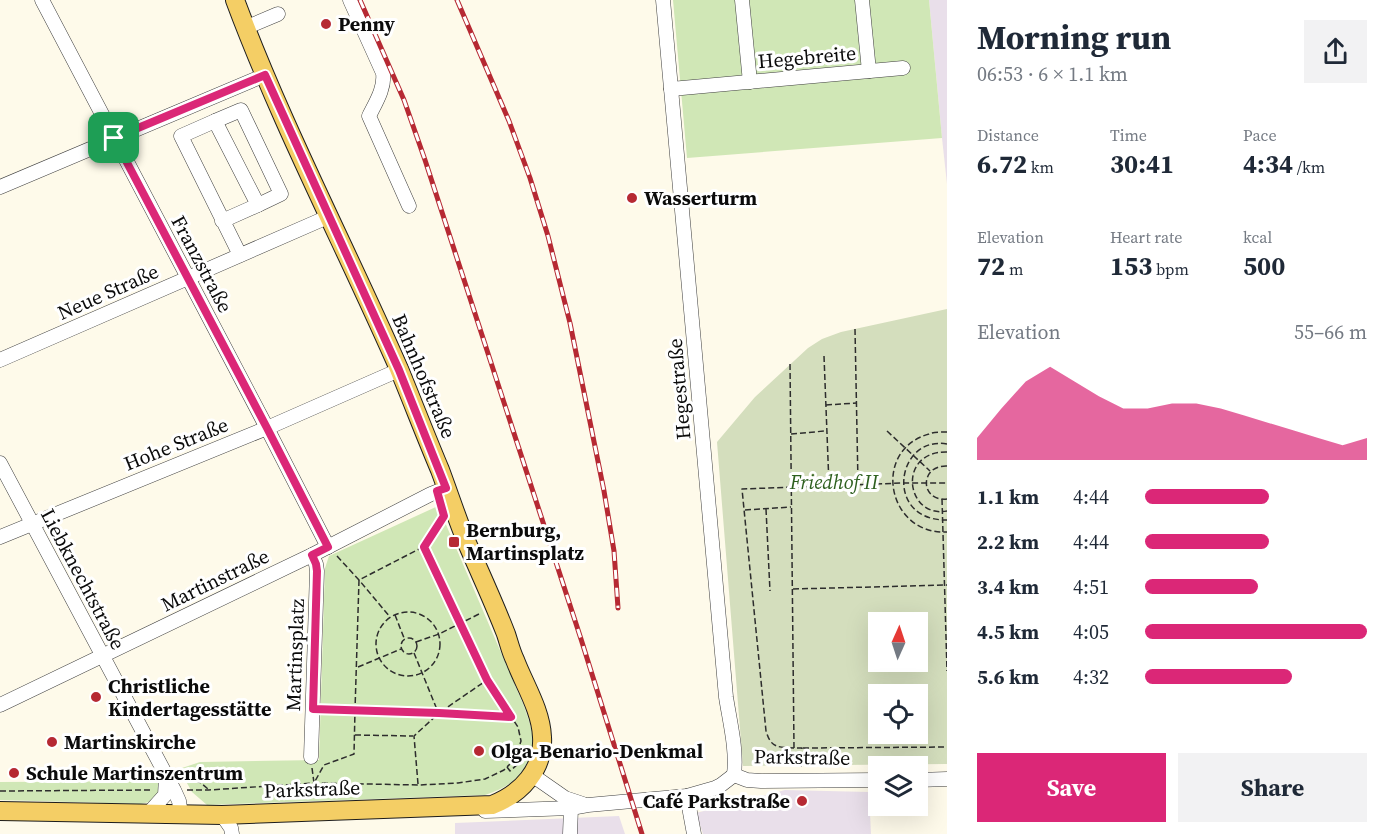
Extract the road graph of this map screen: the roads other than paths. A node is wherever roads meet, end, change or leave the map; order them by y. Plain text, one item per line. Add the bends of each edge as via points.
1 (42, 0) edge
2 (235, 0) edge
3 (350, 0) edge
4 (663, 0) edge
5 (742, 0) edge
6 (862, 0) edge
7 (278, 14) dead end
8 (245, 28) junction
9 (903, 68) dead end
10 (868, 71) junction
11 (265, 75) junction
12 (750, 82) junction
13 (671, 89) junction
14 (215, 121) junction
15 (114, 138) junction
16 (0, 187) edge
17 (258, 205) junction
18 (409, 206) dead end
19 (330, 216) junction
20 (222, 221) junction
21 (240, 255) junction
22 (188, 278) junction
23 (0, 360) edge
24 (399, 370) junction
25 (267, 428) junction
26 (0, 463) edge
27 (446, 488) junction
28 (33, 524) junction
29 (0, 537) edge
30 (328, 547) junction
31 (312, 555) junction
32 (102, 656) junction
33 (0, 705) edge
34 (312, 763) road end
35 (531, 775) junction
36 (734, 775) junction
37 (947, 779) edge
38 (868, 780) edge
39 (928, 780) edge
40 (168, 782) junction
41 (687, 796) junction
42 (588, 805) junction
43 (410, 808) junction
44 (572, 808) junction
45 (0, 811) edge
46 (148, 814) junction
47 (181, 814) junction
48 (228, 826) edge
49 (570, 834) edge
50 (694, 834) edge

1 - 15 street, Franzstraße
2 - 8 main road, Bahnhofstraße
3 - 18 street via 383,73 383,87 369,116
4 - 13 street, Hegestraße
5 - 12 street, Hegebreite
6 - 10 street, Hegebreite
7 - 8 street
8 - 11 main road, Bahnhofstraße
9 - 10 street, Hegebreite
10 - 12 street, Hegebreite
11 - 15 street
11 - 19 main road, Bahnhofstraße
12 - 13 street, Hegebreite
13 - 36 street, Hegestraße
14 - 17 street
14 - 17 street via 241,110 281,194
14 - 20 street via 181,136
15 - 16 street
15 - 22 street, Franzstraße
17 - 20 street
19 - 21 street, Neue Straße
19 - 24 main road, Bahnhofstraße
20 - 21 street
21 - 22 street, Neue Straße
22 - 23 street, Neue Straße
22 - 25 street, Franzstraße
24 - 25 street, Hohe Straße
24 - 27 main road, Bahnhofstraße
25 - 28 street, Hohe Straße
25 - 30 street, Franzstraße
26 - 28 street, Liebknechtstraße
27 - 30 street, Martinstraße
27 - 35 main road, Bahnhofstraße via 539,719 542,745
28 - 29 street, Hohe Straße
28 - 32 street, Liebknechtstraße
30 - 31 street, Martinstraße
31 - 32 street, Martinstraße
31 - 34 street, Martinsplatz via 317,571
32 - 33 street, Martinstraße
32 - 40 street, Liebknechtstraße
35 - 42 street, Parkstraße via 565,798
35 - 43 main road, Parkstraße via 517,791 492,805
36 - 38 street, Parkstraße via 747,780
36 - 41 street, Parkstraße via 722,785
37 - 39 street
40 - 46 street via 163,799
40 - 47 street, Liebknechtstraße via 179,801
41 - 42 street, Parkstraße
41 - 50 street
42 - 44 street, Parkstraße
43 - 44 street, Parkstraße via 413,814
43 - 48 main road, Parkstraße via 243,814
44 - 49 street
45 - 46 main road, Parkstraße
46 - 47 main road, Parkstraße
47 - 48 main road, Parkstraße

